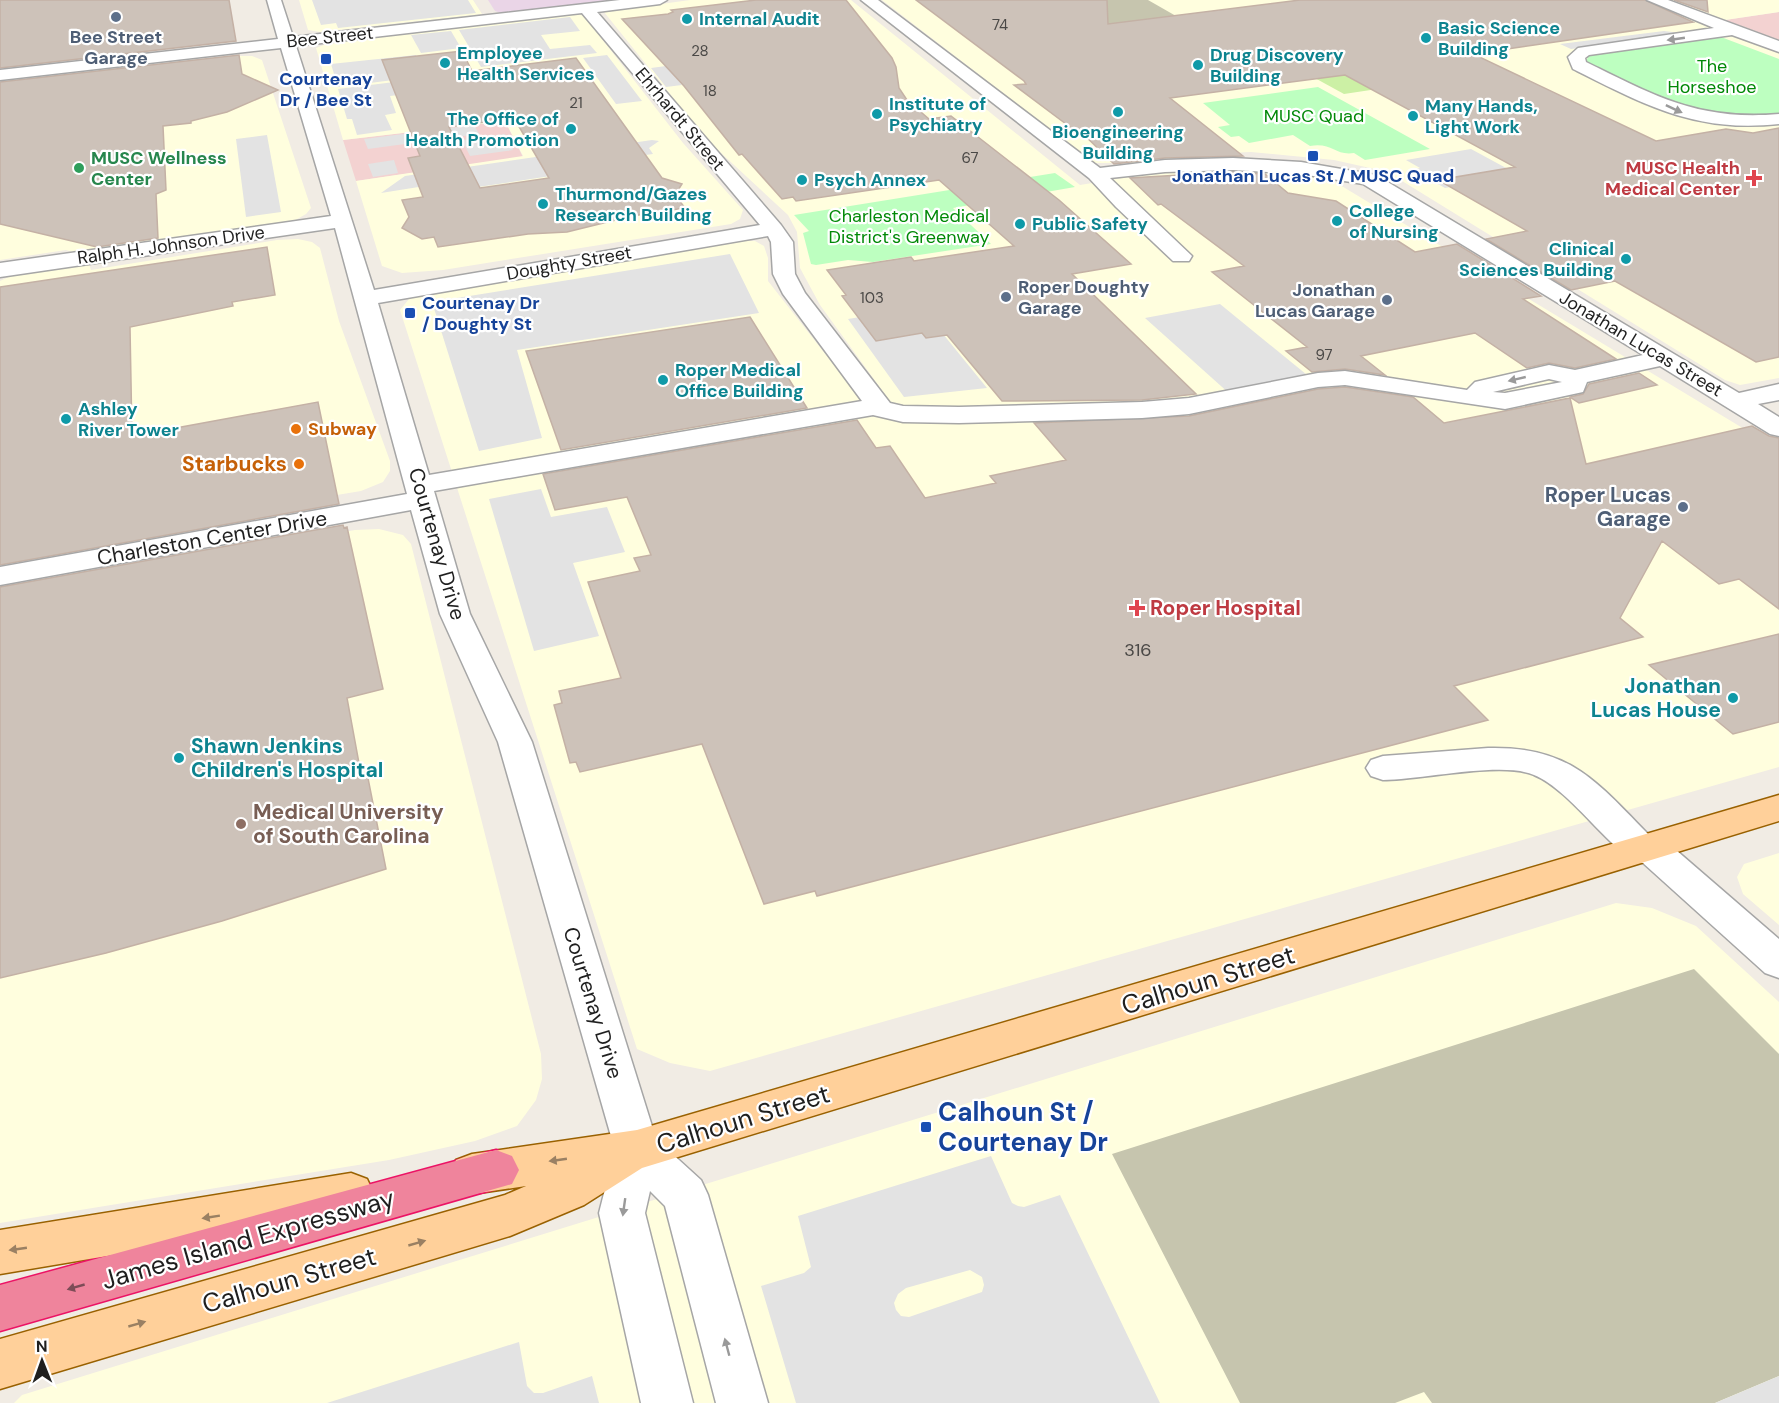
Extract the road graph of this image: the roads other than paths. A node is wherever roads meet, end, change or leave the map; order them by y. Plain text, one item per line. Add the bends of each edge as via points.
1 (274, 0) edge
2 (660, 0) edge
3 (868, 0) edge
4 (1654, 0) edge
5 (586, 8) junction
6 (1734, 30) junction
7 (286, 42) junction
8 (1779, 47) edge
9 (0, 75) edge
10 (1779, 119) edge
11 (685, 124) junction
12 (738, 159) dead end
13 (1096, 174) junction
14 (343, 220) junction
15 (774, 229) junction
16 (1181, 256) dead end
17 (0, 270) edge
18 (365, 298) junction
19 (1665, 358) junction
20 (1779, 392) edge
21 (1737, 402) junction
22 (879, 406) junction
23 (1779, 428) edge
24 (421, 492) junction
25 (0, 576) edge
26 (1383, 768) dead end
27 (1779, 808) edge
28 (1645, 849) junction
29 (1779, 962) edge
30 (637, 1150) junction
31 (496, 1170) junction
32 (0, 1252) edge
33 (0, 1308) edge
34 (0, 1364) edge
35 (667, 1403) edge
36 (742, 1403) edge

1 - 7 street, Courtenay Drive
2 - 5 street, Bee Street
3 - 13 street
4 - 6 street
5 - 7 street, Bee Street via 486,12
5 - 11 street, Ehrhardt Street
6 - 8 street
6 -> 10 street via 1584,51 1576,61 1686,115 1724,123
7 - 9 street, Bee Street
7 - 14 street, Courtenay Drive
11 - 12 street via 712,129
11 - 15 street, Ehrhardt Street
13 - 16 street
13 - 19 street, Jonathan Lucas Street via 1202,164 1266,164 1318,168 1369,179
14 - 17 street, Ralph H. Johnson Drive
14 - 18 street, Courtenay Drive
15 - 18 street, Doughty Street
15 - 22 street via 782,242 784,274 794,294
18 - 24 street, Courtenay Drive
19 - 21 street, Jonathan Lucas Street
19 - 22 street via 1575,377 1549,372 1484,387 1473,398 1345,378 1190,406 1142,410 959,415 903,414
20 - 21 street
21 - 23 street, Jonathan Lucas Street
22 - 24 street, Charleston Center Drive
24 - 25 street, Charleston Center Drive
24 - 30 street, Courtenay Drive via 455,614 515,742
26 - 28 street via 1528,760 1546,766 1583,792
27 - 28 main road, Calhoun Street
28 - 29 street
28 - 30 main road, Calhoun Street
30 -> 31 main road, Calhoun Street
34 -> 30 main road, Calhoun Street via 510,1215 568,1190
30 -> 35 street via 622,1213
36 -> 30 street via 685,1195
31 -> 32 main road, Calhoun Street
31 -> 33 highway, James Island Expressway

